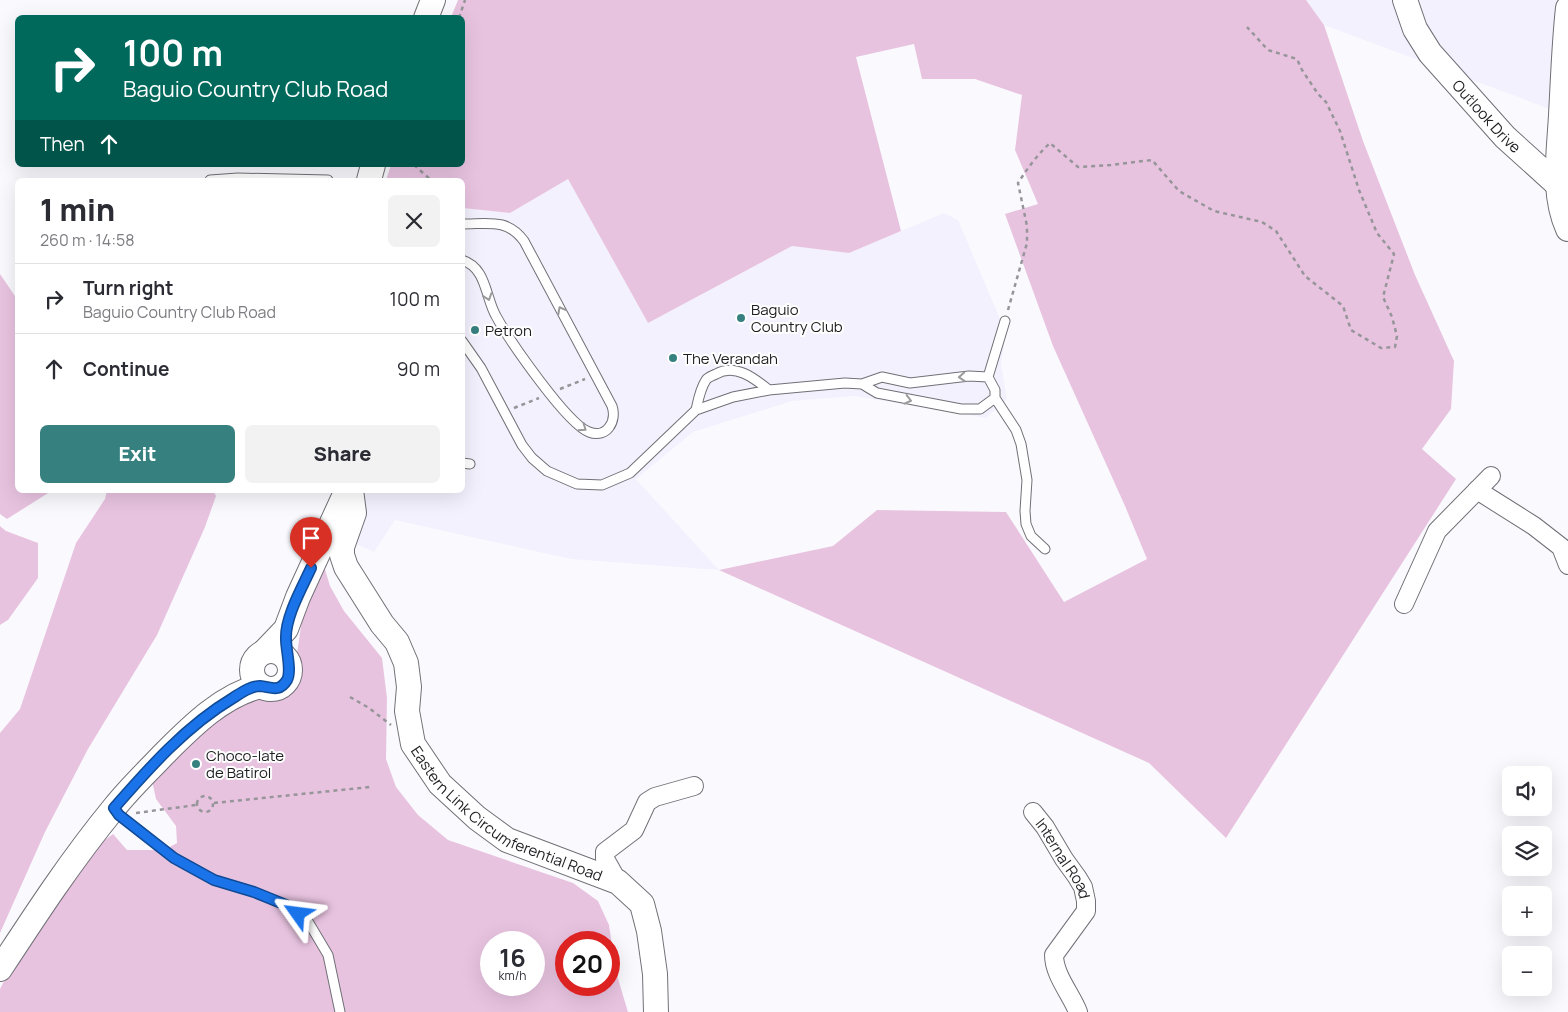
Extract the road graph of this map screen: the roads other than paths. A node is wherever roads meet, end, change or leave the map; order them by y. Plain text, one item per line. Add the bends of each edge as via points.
1 (433, 0) edge
2 (1405, 0) edge
3 (1568, 8) edge
4 (427, 15) edge
5 (1557, 184) junction
6 (465, 224) edge
7 (1568, 229) edge
8 (465, 262) edge
9 (1005, 321) road end
10 (465, 345) edge
11 (988, 377) junction
12 (862, 384) junction
13 (769, 390) junction
14 (995, 398) junction
15 (696, 410) junction
16 (1491, 476) dead end
17 (1477, 490) junction
18 (346, 493) edge
19 (351, 493) edge
20 (1045, 549) dead end
21 (1568, 565) edge
22 (1404, 604) dead end
23 (286, 629) junction
24 (264, 652) junction
25 (288, 662) junction
26 (253, 685) junction
27 (694, 786) dead end
28 (116, 812) junction
29 (1033, 812) dead end
30 (618, 882) junction
31 (0, 969) edge
32 (340, 1012) edge
33 (656, 1012) edge
34 (1078, 1012) edge

1 - 4 street
2 - 5 street, Outlook Drive via 1414,29 1430,53 1505,137
3 - 5 street
5 - 7 street
8 -> 6 lane via 476,267 482,276 503,329 557,403 580,428 590,433 607,431 615,413 612,406 524,241 508,226
9 - 11 lane
10 - 15 lane via 532,458 547,471 577,484 602,485 630,473
11 -> 12 lane via 969,376 910,384 882,377
11 - 14 lane via 995,390
12 - 13 lane
12 -> 14 lane via 877,393 961,410 980,409
13 - 15 lane via 733,397
13 - 15 lane via 752,377 735,370 722,370 706,379
14 - 20 lane via 1016,430 1021,444 1027,480 1026,524 1031,536
16 - 17 street
17 - 21 street via 1561,547
17 - 22 street via 1437,531
18 - 23 street
19 - 30 street, Eastern Link Circumferential Road via 354,514 342,555 346,567 382,624 397,642 406,663 407,711 414,744 424,761 450,794 507,840
23 - 24 street
23 - 25 street
24 - 25 street via 278,653
24 - 26 street via 252,664
25 - 26 street via 290,672 284,684 271,689
26 - 28 street via 211,711 185,733 139,780
27 - 30 street via 647,802 634,830 605,852 605,859
28 - 31 street via 52,890
28 - 32 lane via 174,858 214,880 286,905 310,923 328,955
29 - 34 street, Internal Road via 1077,877 1086,900 1086,911 1054,955 1058,972
30 - 33 street, Eastern Link Circumferential Road via 642,904 649,932

